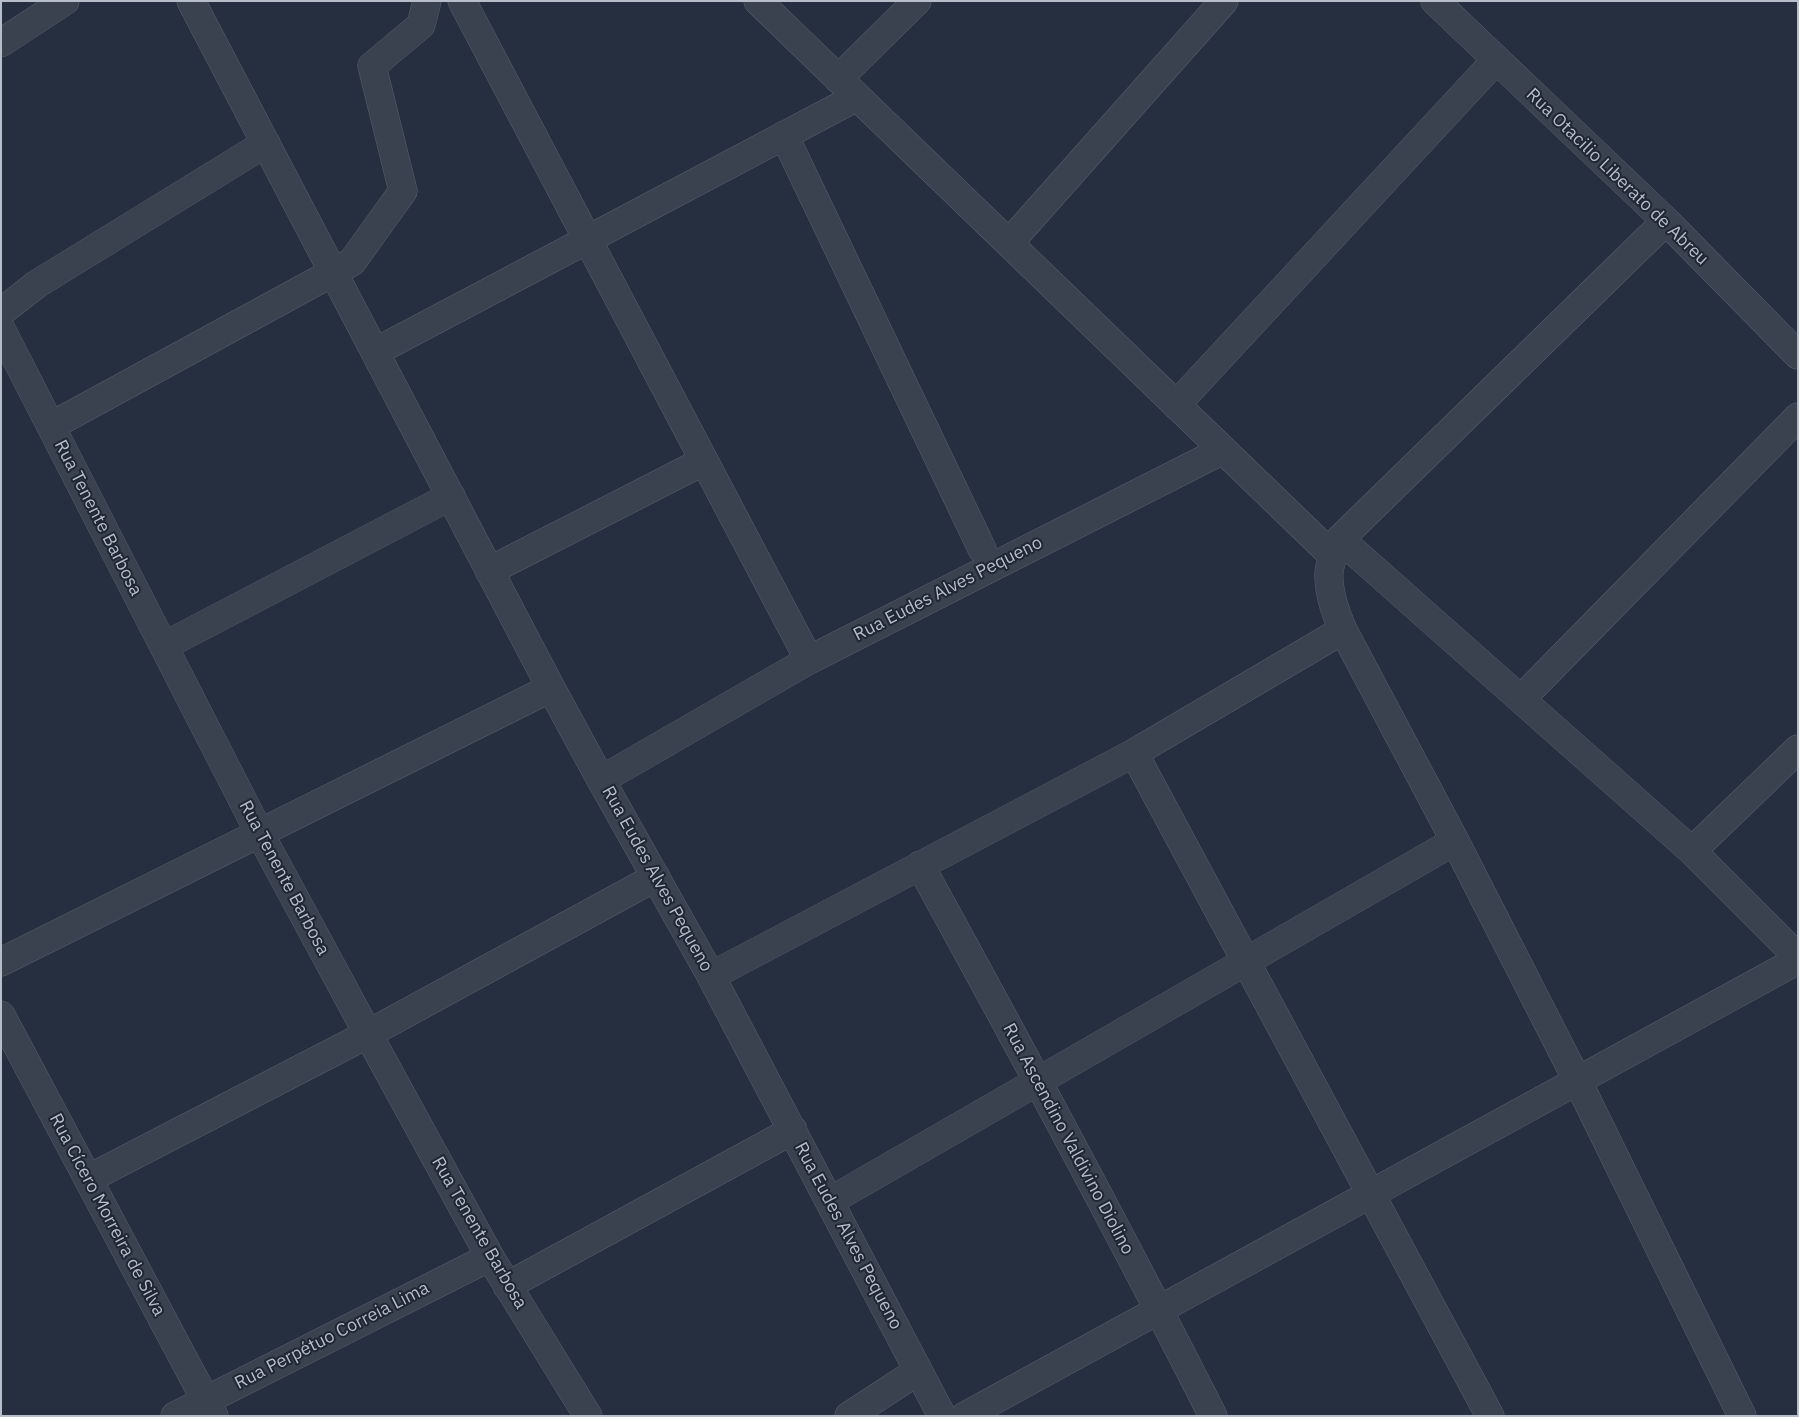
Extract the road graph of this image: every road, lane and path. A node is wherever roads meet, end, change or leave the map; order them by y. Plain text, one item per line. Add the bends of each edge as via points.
1 (65, 1) edge
2 (191, 1) edge
3 (428, 1) edge
4 (462, 1) edge
5 (758, 1) edge
6 (917, 1) edge
7 (1224, 1) edge
8 (1434, 1) edge
9 (1, 43) edge
10 (1496, 60) junction
11 (848, 88) junction
12 (784, 135) junction
13 (266, 143) junction
14 (1666, 221) junction
15 (587, 238) junction
16 (1009, 243) junction
17 (333, 272) junction
18 (1, 312) edge
19 (1, 328) edge
20 (375, 352) junction
21 (1798, 355) edge
22 (1176, 404) junction
23 (1798, 417) edge
24 (51, 426) junction
25 (1223, 450) junction
26 (704, 461) junction
27 (450, 496) junction
28 (1336, 547) junction
29 (982, 549) dead end
30 (489, 571) junction
31 (1342, 630) junction
32 (164, 646) junction
33 (809, 660) junction
34 (550, 688) junction
35 (1521, 699) junction
36 (1798, 750) edge
37 (1134, 753) junction
38 (601, 780) junction
39 (259, 832) junction
40 (1455, 840) junction
41 (1692, 851) junction
42 (920, 865) junction
43 (656, 878) junction
44 (1798, 959) edge
45 (1246, 961) junction
46 (1, 962) edge
47 (711, 976) junction
48 (1, 1015) edge
49 (368, 1034) junction
50 (1577, 1080) junction
51 (1038, 1081) junction
52 (793, 1130) junction
53 (88, 1179) junction
54 (1371, 1193) junction
55 (830, 1201) junction
56 (490, 1257) junction
57 (507, 1286) junction
58 (1159, 1310) junction
59 (918, 1371) junction
60 (210, 1408) edge
61 (175, 1416) edge
62 (588, 1416) edge
63 (849, 1416) edge
64 (942, 1416) edge
65 (965, 1416) edge
66 (1213, 1416) edge
67 (1490, 1416) edge
68 (1742, 1416) edge

1 - 9 street
2 - 13 street
3 - 17 street via 421,25 372,66 403,191 352,262
4 - 15 street
5 - 11 street
6 - 11 street
7 - 16 street
8 - 10 street, Rua Otacilio Liberato de Abreu
10 - 14 street, Rua Otacilio Liberato de Abreu
10 - 22 street
11 - 12 street
11 - 16 street
12 - 15 street
12 - 29 street
13 - 17 street
13 - 18 street via 37,284
14 - 21 street, Rua Otacilio Liberato de Abreu
14 - 28 street
15 - 20 street
15 - 26 street
16 - 22 street
17 - 20 street
17 - 24 street
19 - 24 street, Rua Tenente Barbosa
20 - 27 street
22 - 25 street
23 - 35 street
24 - 32 street, Rua Tenente Barbosa
25 - 28 street
25 - 33 street, Rua Eudes Alves Pequeno
26 - 30 street
26 - 33 street
27 - 30 street
27 - 32 street
28 - 31 street via 1329,572 1335,613
28 - 35 street
30 - 34 street
31 - 37 street
31 - 40 street
32 - 39 street, Rua Tenente Barbosa
33 - 38 street, Rua Eudes Alves Pequeno
34 - 38 street
34 - 39 street
35 - 41 street
36 - 41 street
37 - 42 street
37 - 45 street
38 - 43 street, Rua Eudes Alves Pequeno
39 - 46 street
39 - 49 street, Rua Tenente Barbosa
40 - 45 street
40 - 50 street
41 - 44 street
42 - 47 street
42 - 51 street, Rua Ascendino Valdivino Diolino
43 - 47 street, Rua Eudes Alves Pequeno
43 - 49 street
44 - 50 street
45 - 51 street
45 - 54 street
47 - 52 street, Rua Eudes Alves Pequeno
48 - 53 street, Rua Cícero Morreira de Silva
49 - 53 street
49 - 56 street, Rua Tenente Barbosa
50 - 54 street
50 - 68 street
51 - 55 street
51 - 58 street, Rua Ascendino Valdivino Diolino
52 - 55 street, Rua Eudes Alves Pequeno
52 - 57 street
53 - 60 street, Rua Cícero Morreira de Silva
54 - 58 street
54 - 67 street
55 - 59 street, Rua Eudes Alves Pequeno
56 - 57 street, Rua Tenente Barbosa
56 - 60 street, Rua Perpétuo Correia Lima
57 - 62 street, Rua Tenente Barbosa
58 - 65 street
58 - 66 street, Rua Ascendino Valdivino Diolino
59 - 63 street
59 - 64 street, Rua Eudes Alves Pequeno
60 - 61 street, Rua Perpétuo Correia Lima

